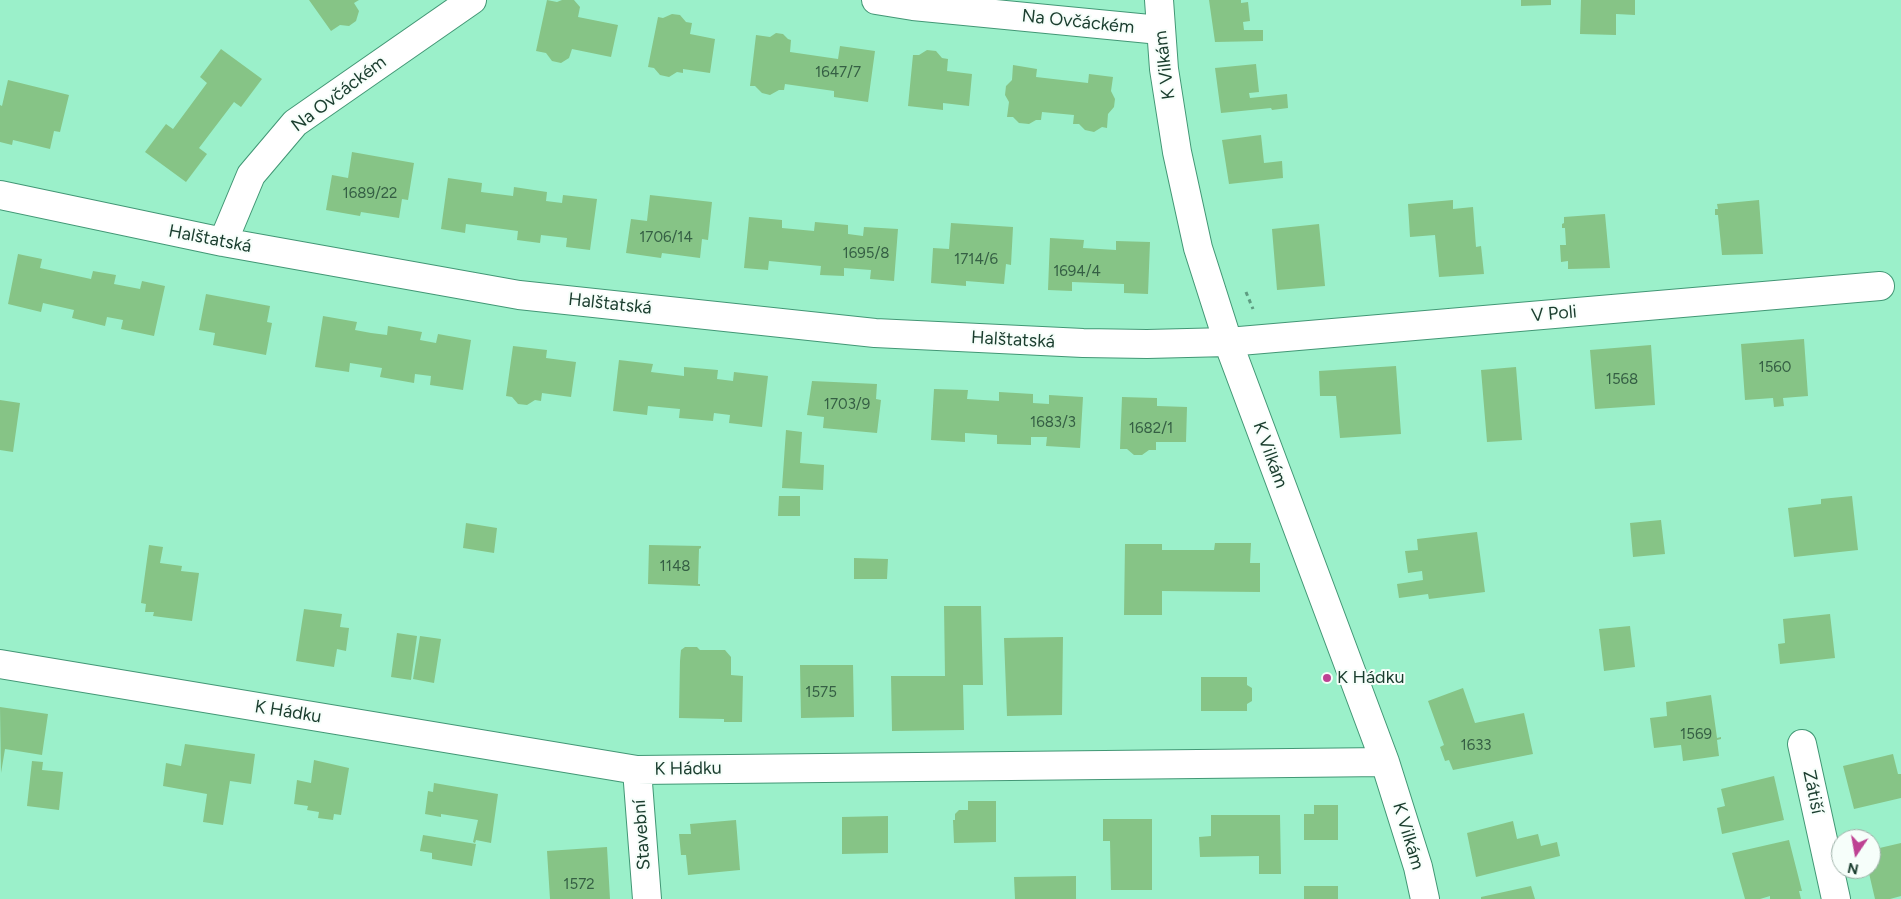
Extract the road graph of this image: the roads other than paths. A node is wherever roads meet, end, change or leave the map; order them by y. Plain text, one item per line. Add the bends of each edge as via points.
1 (472, 0) edge
2 (876, 0) edge
3 (1159, 0) edge
4 (1160, 30) junction
5 (0, 195) edge
6 (223, 242) junction
7 (1880, 286) dead end
8 (1228, 342) junction
9 (0, 664) edge
10 (1802, 744) dead end
11 (1385, 762) junction
12 (637, 770) junction
13 (647, 899) edge
14 (1425, 899) edge
15 (1836, 899) edge

1 - 6 street, Na Ovčáckém via 295,123 251,174
2 - 4 street, Na Ovčáckém
3 - 4 street, K Vilkám
4 - 8 street, K Vilkám via 1177,152 1198,248
5 - 6 street, Halštatská
6 - 8 street, Halštatská via 520,294 875,333 1083,343
7 - 8 street, V Poli
8 - 11 street, K Vilkám
9 - 12 street, K Hádku
10 - 15 street, Zátiší
11 - 12 street, K Hádku
11 - 14 street, K Vilkám
12 - 13 street, Stavební

